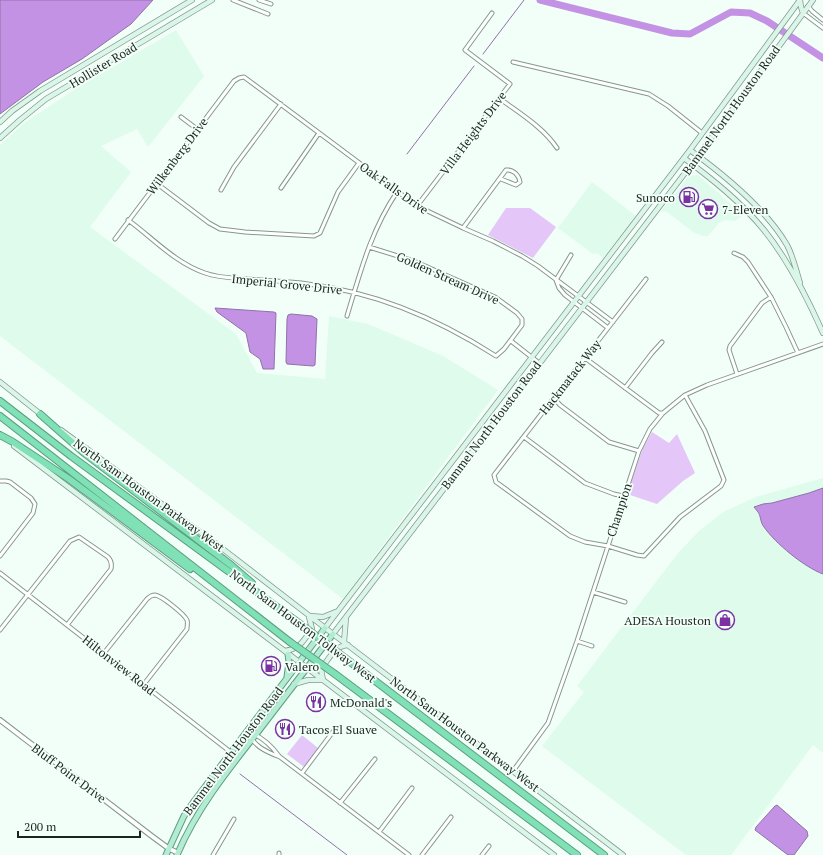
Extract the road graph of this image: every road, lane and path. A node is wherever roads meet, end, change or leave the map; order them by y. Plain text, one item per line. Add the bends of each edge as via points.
1 (189, 0) edge
2 (192, 0) edge
3 (212, 0) edge
4 (232, 0) edge
5 (259, 0) edge
6 (800, 0) edge
7 (813, 0) edge
8 (271, 4) dead end
9 (184, 5) junction
10 (808, 6) junction
11 (492, 13) dead end
12 (803, 13) junction
13 (268, 14) dead end
14 (823, 20) edge
15 (823, 28) edge
16 (112, 48) junction
17 (117, 56) junction
18 (513, 62) dead end
19 (244, 78) joint
20 (733, 90) junction
21 (40, 91) junction
22 (741, 96) junction
23 (500, 98) junction
24 (46, 99) junction
25 (281, 104) junction
26 (181, 117) dead end
27 (0, 122) edge
28 (197, 129) junction
29 (319, 133) junction
30 (702, 133) junction
31 (0, 138) edge
32 (557, 148) dead end
33 (690, 150) junction
34 (698, 156) junction
35 (684, 158) junction
36 (359, 163) junction
37 (692, 164) junction
38 (501, 179) junction
39 (156, 183) junction
40 (281, 188) dead end
41 (221, 190) dead end
42 (397, 192) junction
43 (751, 202) junction
44 (417, 206) junction
45 (744, 208) junction
46 (128, 220) junction
47 (633, 224) junction
48 (463, 228) junction
49 (641, 230) junction
50 (115, 239) dead end
51 (368, 246) junction
52 (734, 252) dead end
53 (571, 255) dead end
54 (646, 278) dead end
55 (556, 280) junction
56 (802, 289) junction
57 (354, 292) junction
58 (578, 296) junction
59 (771, 297) junction
60 (574, 302) junction
61 (586, 302) junction
62 (582, 308) junction
63 (348, 316) dead end
64 (613, 322) junction
65 (608, 328) junction
66 (823, 334) edge
67 (511, 341) junction
68 (662, 342) dead end
69 (823, 344) edge
70 (798, 353) junction
71 (496, 356) joint
72 (531, 357) junction
73 (585, 358) junction
74 (539, 363) junction
75 (737, 374) junction
76 (0, 382) edge
77 (625, 388) junction
78 (685, 395) junction
79 (554, 398) junction
80 (0, 401) edge
81 (663, 413) junction
82 (40, 414) junction
83 (0, 416) edge
84 (0, 435) edge
85 (524, 437) junction
86 (460, 451) junction
87 (639, 451) junction
88 (467, 457) junction
89 (0, 481) edge
90 (623, 496) junction
91 (411, 516) junction
92 (419, 521) junction
93 (608, 546) junction
94 (0, 556) edge
95 (0, 573) edge
96 (593, 592) junction
97 (28, 594) junction
98 (236, 600) junction
99 (625, 602) dead end
100 (339, 610) junction
101 (288, 614) junction
102 (308, 615) junction
103 (346, 617) junction
104 (67, 625) junction
105 (325, 628) junction
106 (0, 630) edge
107 (333, 634) junction
108 (577, 641) junction
109 (346, 644) junction
110 (592, 646) dead end
111 (104, 653) junction
112 (286, 653) junction
113 (299, 662) junction
114 (307, 668) junction
115 (287, 678) junction
116 (323, 680) junction
117 (144, 684) junction
118 (294, 684) junction
119 (0, 720) edge
120 (335, 729) dead end
121 (247, 731) junction
122 (256, 734) junction
123 (251, 740) junction
124 (230, 752) junction
125 (237, 757) junction
126 (280, 757) junction
127 (375, 759) dead end
128 (513, 771) junction
129 (302, 773) junction
130 (412, 788) dead end
131 (340, 803) junction
132 (451, 817) dead end
133 (234, 819) dead end
134 (379, 832) junction
135 (489, 846) dead end
136 (168, 848) junction
137 (178, 854) edge
138 (166, 855) edge
139 (213, 855) edge
140 (409, 855) edge
141 (422, 855) edge
142 (482, 855) edge
143 (554, 855) edge
144 (577, 855) edge
145 (604, 855) edge
146 (623, 855) edge

1 - 9 main road
2 - 9 main road, Hollister Road
3 - 17 main road, Hollister Road
4 - 13 street
5 - 8 street
6 - 12 main road
6 - 20 main road, Bammel North Houston Road
7 - 10 main road, Bammel North Houston Road
9 - 16 main road, Hollister Road
10 - 12 main road, Bammel North Houston Road
10 - 14 street
11 - 23 street, Villa Heights Drive via 465,50 510,84
12 - 15 street
12 - 22 main road, Bammel North Houston Road
16 - 17 main road
16 - 21 main road, Hollister Road
17 - 24 main road, Hollister Road
18 - 30 street via 648,94
19 - 25 street, Oak Falls Drive
19 - 28 street, Wilkenberg Drive via 234,82
20 - 22 main road
20 - 30 main road, Bammel North Houston Road
21 - 24 main road
21 - 27 main road, Hollister Road
22 - 34 main road, Bammel North Houston Road
23 - 32 street via 539,128
23 - 44 street, Villa Heights Drive
24 - 31 main road, Hollister Road
25 - 29 street, Oak Falls Drive
25 - 41 street via 234,167
26 - 28 street
28 - 39 street, Wilkenberg Drive
29 - 36 street, Oak Falls Drive
29 - 40 street
30 - 33 main road, Bammel North Houston Road
33 - 34 main road
33 - 35 main road, Bammel North Houston Road
34 - 37 main road, Bammel North Houston Road
34 - 43 main road
35 - 37 main road
35 - 47 main road, Bammel North Houston Road
36 - 39 street via 338,192 320,233 310,236 216,228
36 - 42 street, Oak Falls Drive
37 - 45 main road
37 - 49 main road, Bammel North Houston Road
38 - 38 street via 516,185 520,182 518,176 510,170 506,170
38 - 48 street
39 - 46 street, Wilkenberg Drive
42 - 44 street, Oak Falls Drive
42 - 51 street via 379,220
43 - 45 main road
43 - 56 main road via 787,245
44 - 48 street, Oak Falls Drive
45 - 56 main road via 770,238
46 - 50 street, Wilkenberg Drive
46 - 57 street, Imperial Grove Drive via 178,259 210,275 301,283
47 - 49 main road
47 - 58 main road, Bammel North Houston Road
48 - 55 street, Oak Falls Drive via 508,248
49 - 61 main road, Bammel North Houston Road
51 - 57 street
51 - 67 street, Golden Stream Drive via 414,261 500,300 522,319 522,325
52 - 59 street via 748,262
53 - 55 street
54 - 64 street, Hackmatack Way
55 - 58 street, Oak Falls Drive
55 - 60 street, Oak Falls Drive via 559,288
56 - 66 main road
57 - 63 street
57 - 71 street, Imperial Grove Drive via 386,302 451,330
58 - 60 main road, Bammel North Houston Road
58 - 61 street, Oak Falls Drive
59 - 70 street
59 - 75 street via 762,303 730,346
60 - 62 street, Oak Falls Drive
60 - 72 main road, Bammel North Houston Road
61 - 62 main road, Bammel North Houston Road
61 - 64 street, Oak Falls Drive
62 - 65 street, Oak Falls Drive
62 - 74 main road, Bammel North Houston Road
64 - 65 street, Hackmatack Way
65 - 73 street, Hackmatack Way
67 - 71 street, Golden Stream Drive
67 - 72 street
68 - 77 street
69 - 70 street, Champion
70 - 75 street, Champion
72 - 74 street
72 - 86 main road, Bammel North Houston Road
73 - 77 street
73 - 79 street, Hackmatack Way
74 - 88 main road, Bammel North Houston Road
75 - 78 street, Champion
76 - 82 main road, North Sam Houston Parkway West
77 - 81 street via 659,413
78 - 81 street, Champion
78 - 93 street via 706,431 724,480 721,486 680,516 644,556
79 - 85 street, Hackmatack Way
79 - 87 street via 609,442
80 - 101 highway, North Sam Houston Tollway West via 71,456
81 - 87 street, Champion via 650,429
82 - 101 highway via 83,452 232,565
82 - 102 main road, North Sam Houston Parkway West
83 - 98 highway, North Sam Houston Tollway West
84 - 98 highway via 69,479
84 - 112 main road
85 - 90 street via 585,483
85 - 93 street, Hackmatack Way via 494,476 496,482 570,536 584,542
86 - 88 main road
86 - 91 main road, Bammel North Houston Road
87 - 90 street, Champion
88 - 92 main road, Bammel North Houston Road
89 - 94 street via 10,482 35,504 34,510
90 - 93 street, Champion
91 - 92 main road
91 - 100 main road, Bammel North Houston Road
92 - 103 main road, Bammel North Houston Road
93 - 96 street, Champion
95 - 97 street, Hiltonview Road
96 - 99 street
96 - 108 street, Champion
97 - 104 street, Hiltonview Road
97 - 104 street via 70,541 78,537 108,557 111,569
97 - 106 street
98 - 144 highway, North Sam Houston Tollway West, bridge
100 - 102 main road via 323,617
100 - 105 main road, Bammel North Houston Road
101 - 145 highway, North Sam Houston Tollway West, bridge
102 - 105 main road, North Sam Houston Parkway West
102 - 112 main road via 312,629 300,645
103 - 107 main road, Bammel North Houston Road
103 - 109 main road
104 - 111 street, Hiltonview Road
105 - 107 main road, North Sam Houston Parkway West
105 - 113 main road, Bammel North Houston Road
107 - 109 main road, North Sam Houston Parkway West
107 - 114 main road, Bammel North Houston Road
108 - 110 street
108 - 128 street, Champion via 548,723
109 - 116 main road via 336,648 325,664 322,669
109 - 128 main road, North Sam Houston Parkway West
111 - 117 street, Hiltonview Road
111 - 117 street via 150,596 161,597 184,616 188,623 187,629
112 - 113 main road
112 - 115 main road via 289,662
113 - 114 main road
113 - 115 main road, Bammel North Houston Road
114 - 116 main road
114 - 118 main road, Bammel North Houston Road
115 - 121 main road, Bammel North Houston Road
116 - 118 main road via 308,680
116 - 143 main road
117 - 124 street, Hiltonview Road
118 - 122 main road, Bammel North Houston Road
119 - 136 street, Bluff Point Drive
120 - 129 street
121 - 122 street
121 - 123 street
121 - 124 main road, Bammel North Houston Road
122 - 123 main road, Bammel North Houston Road
122 - 126 street via 272,746
123 - 125 main road, Bammel North Houston Road
123 - 126 street
124 - 125 street, Hiltonview Road
124 - 136 main road, Bammel North Houston Road via 184,816
125 - 137 main road, Bammel North Houston Road via 204,805
126 - 129 street
127 - 131 street
128 - 146 main road, North Sam Houston Parkway West
129 - 131 street
130 - 134 street
131 - 134 street
132 - 141 street
133 - 139 street
134 - 140 street
135 - 142 street
136 - 137 street, Bluff Point Drive
136 - 138 main road, Bammel North Houston Road

